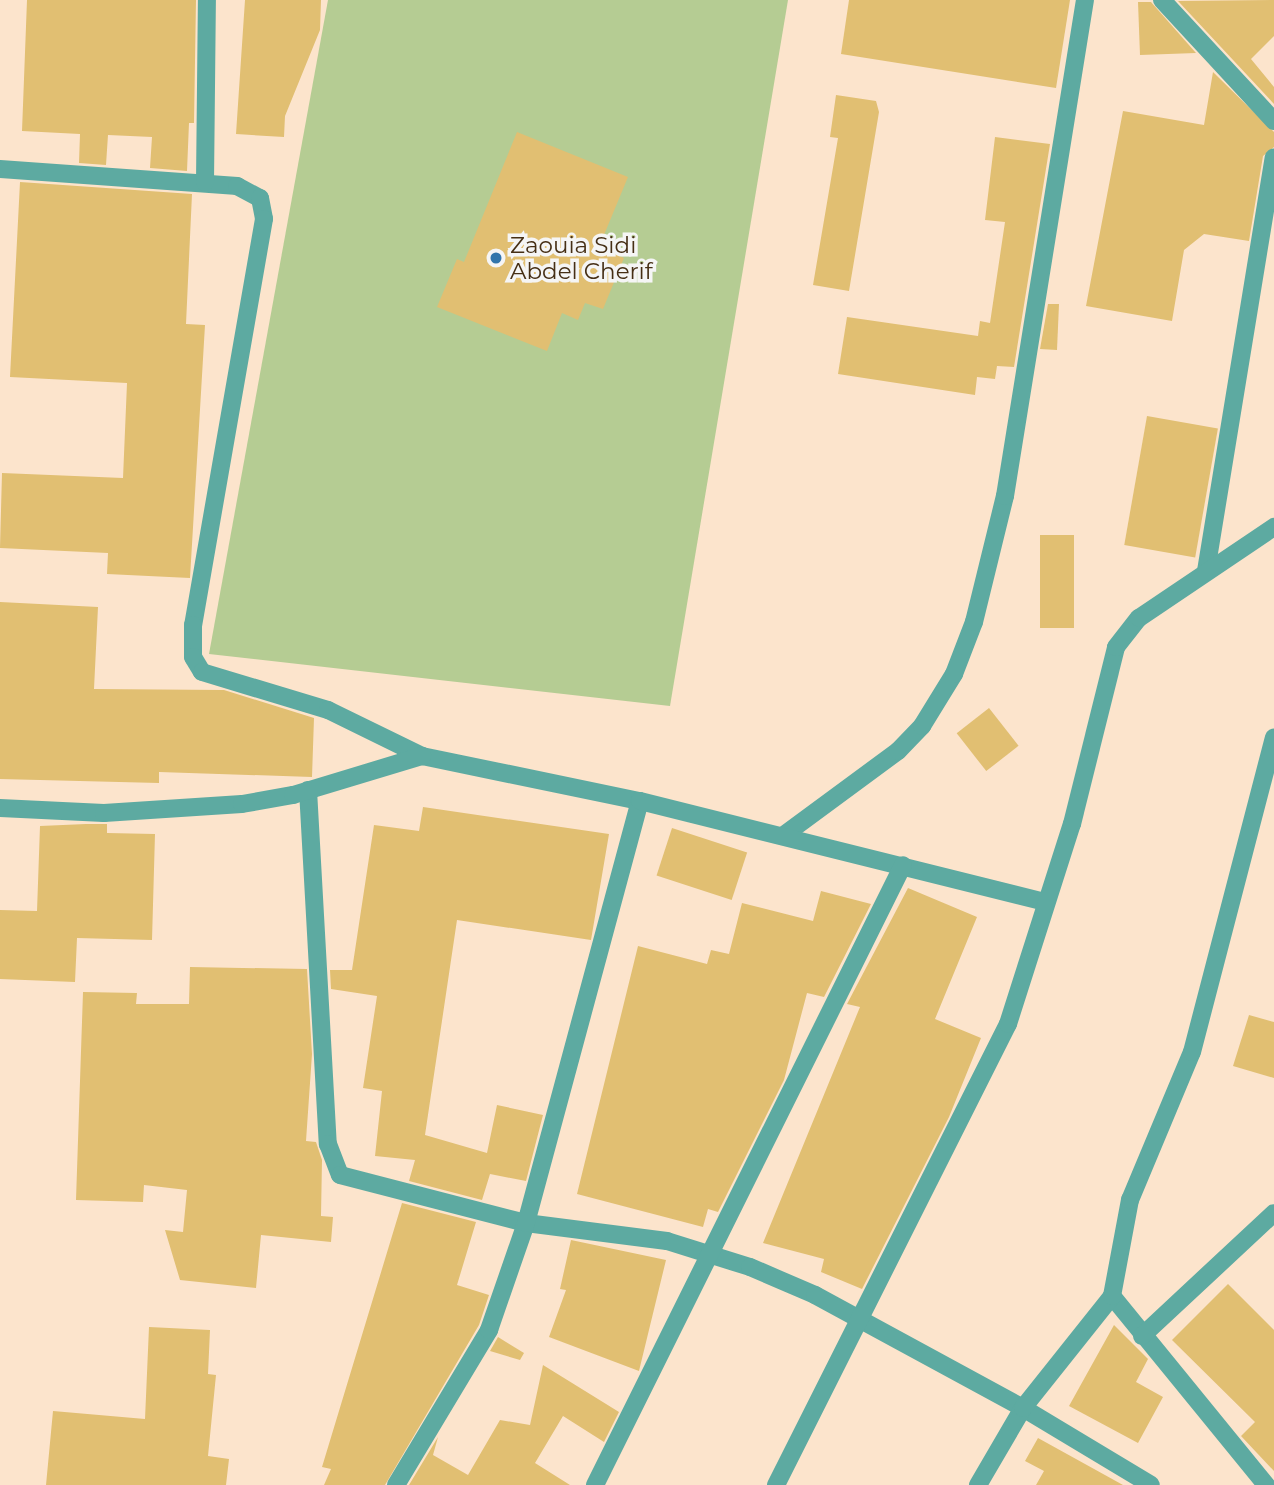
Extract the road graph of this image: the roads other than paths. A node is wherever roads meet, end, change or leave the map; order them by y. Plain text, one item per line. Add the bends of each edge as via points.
1 (207, 0) edge
2 (1085, 0) edge
3 (1162, 0) edge
4 (1274, 121) edge
5 (1274, 158) edge
6 (0, 169) edge
7 (205, 183) junction
8 (1274, 527) edge
9 (1206, 570) junction
10 (1274, 737) edge
11 (422, 756) junction
12 (308, 790) junction
13 (640, 801) junction
14 (0, 808) edge
15 (784, 835) junction
16 (903, 865) junction
17 (1046, 902) junction
18 (1274, 1213) edge
19 (526, 1223) junction
20 (708, 1254) junction
21 (1112, 1296) junction
22 (861, 1321) junction
23 (1142, 1336) junction
24 (1023, 1408) junction
25 (396, 1485) edge
26 (595, 1485) edge
27 (776, 1485) edge
28 (978, 1485) edge
29 (1151, 1485) edge
30 (1266, 1485) edge

1 - 7 street
2 - 15 street via 1009,469 974,622 954,674 922,726 898,751
3 - 4 street
5 - 9 street
6 - 7 street
7 - 11 street via 251,189 260,198 264,219 198,593 193,657 209,677 328,710
8 - 9 street
9 - 17 street via 1139,618 1116,647 1072,824
10 - 21 street via 1192,1052 1130,1200
11 - 12 street
11 - 13 street
12 - 14 street via 242,804 132,811
12 - 19 street via 324,1090 335,1168 359,1183
13 - 15 street
13 - 19 street
15 - 16 street
16 - 17 street
16 - 20 street
17 - 22 street via 1008,1024
18 - 23 street
19 - 20 street via 667,1241
19 - 25 street via 489,1330
20 - 22 street via 815,1295
20 - 26 street
21 - 23 street
21 - 24 street
22 - 24 street
22 - 27 street
23 - 30 street
24 - 28 street
24 - 29 street

